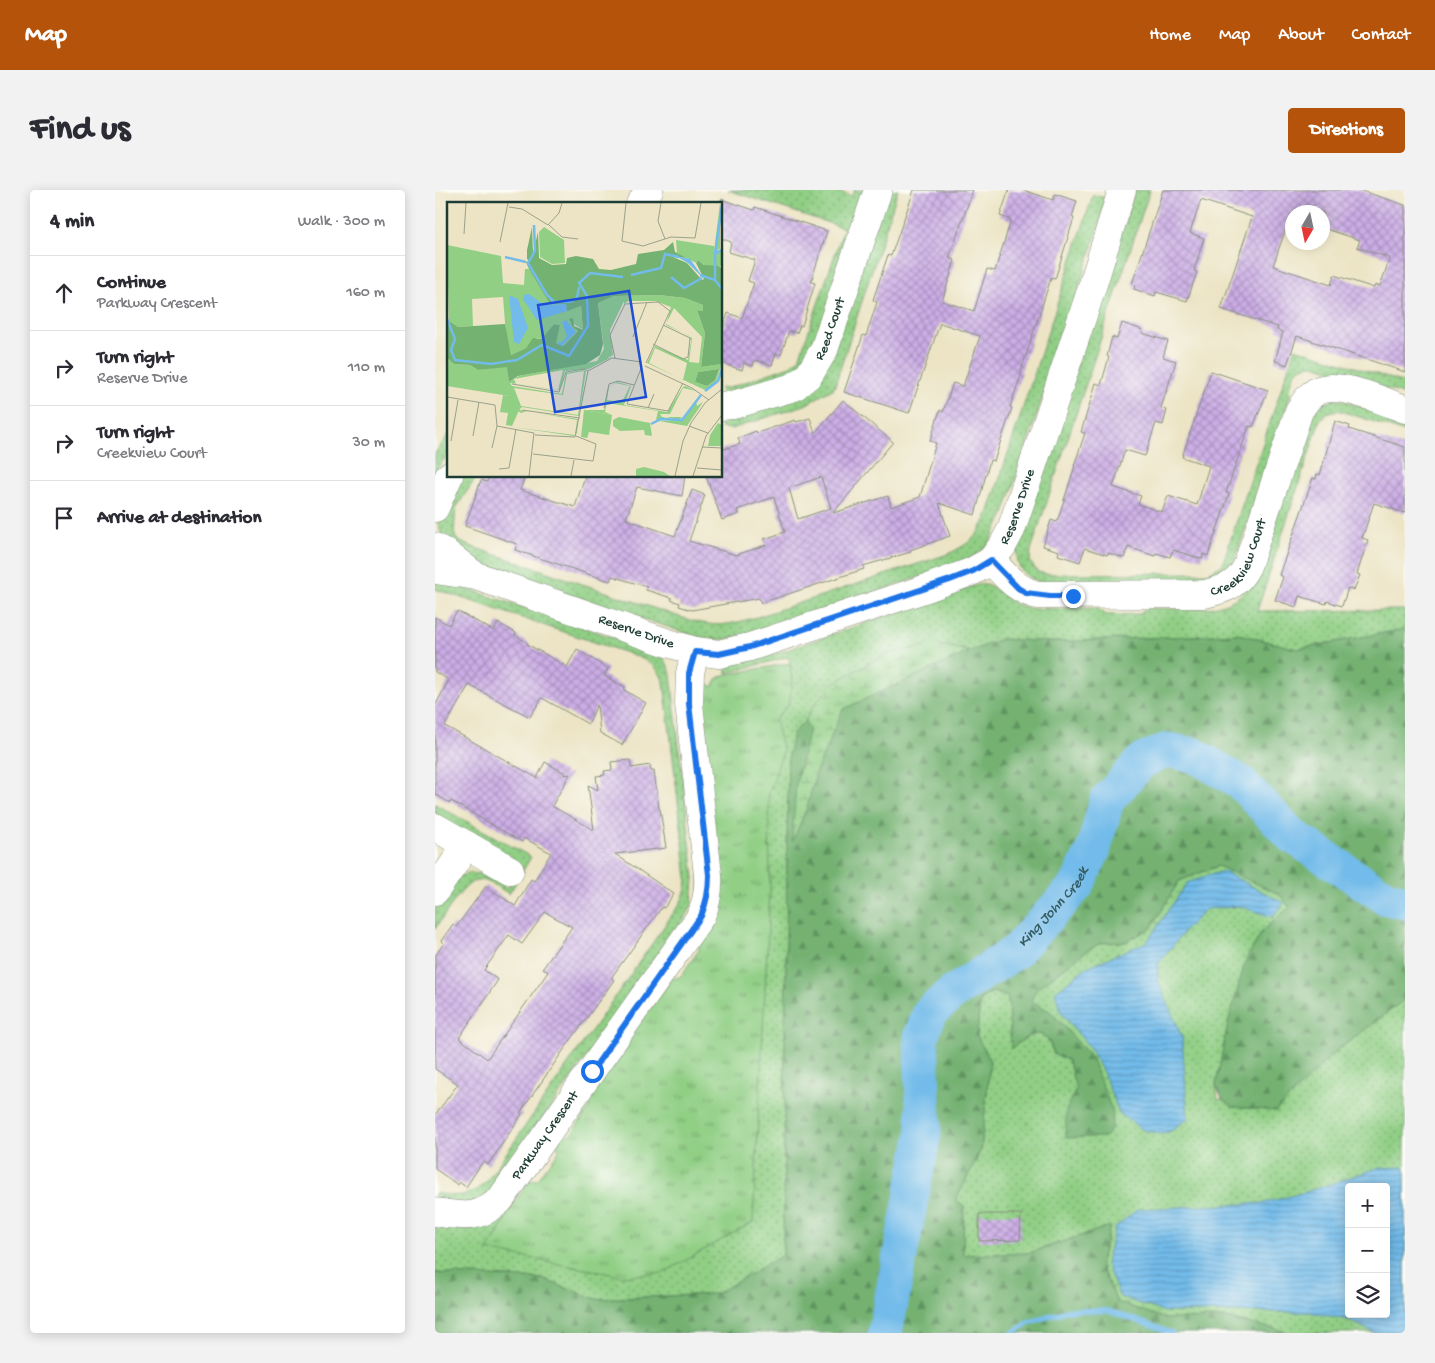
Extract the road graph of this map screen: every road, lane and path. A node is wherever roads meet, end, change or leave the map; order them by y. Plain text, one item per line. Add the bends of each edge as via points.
1 (649, 190) edge
2 (878, 190) edge
3 (1122, 190) edge
4 (641, 202) edge
5 (723, 406) edge
6 (1405, 409) edge
7 (447, 475) edge
8 (447, 478) edge
9 (435, 482) edge
10 (435, 508) edge
11 (435, 547) edge
12 (991, 560) junction
13 (435, 570) edge
14 (476, 576) junction
15 (695, 652) junction
16 (435, 827) edge
17 (467, 845) junction
18 (510, 870) dead end
19 (435, 892) edge
20 (435, 1212) edge

1 - 4 street
2 - 5 street, Reed Court via 824,350 809,376 794,387
3 - 12 street, Reserve Drive via 1011,530
6 - 12 street, Creekview Court via 1333,388 1319,390 1307,398 1299,411 1247,566 1238,580 1221,590 1205,594 1037,595 1018,588
7 - 9 street
8 - 10 street
11 - 14 street, Reserve Drive
12 - 15 street, Reserve Drive via 950,580 750,647 719,654
13 - 14 street, Reserve Drive
14 - 15 street, Reserve Drive
15 - 20 street, Parkway Crescent via 689,673 689,704 709,875 709,890 701,916 501,1200 480,1214 464,1216
16 - 17 street
17 - 18 street
17 - 19 street

